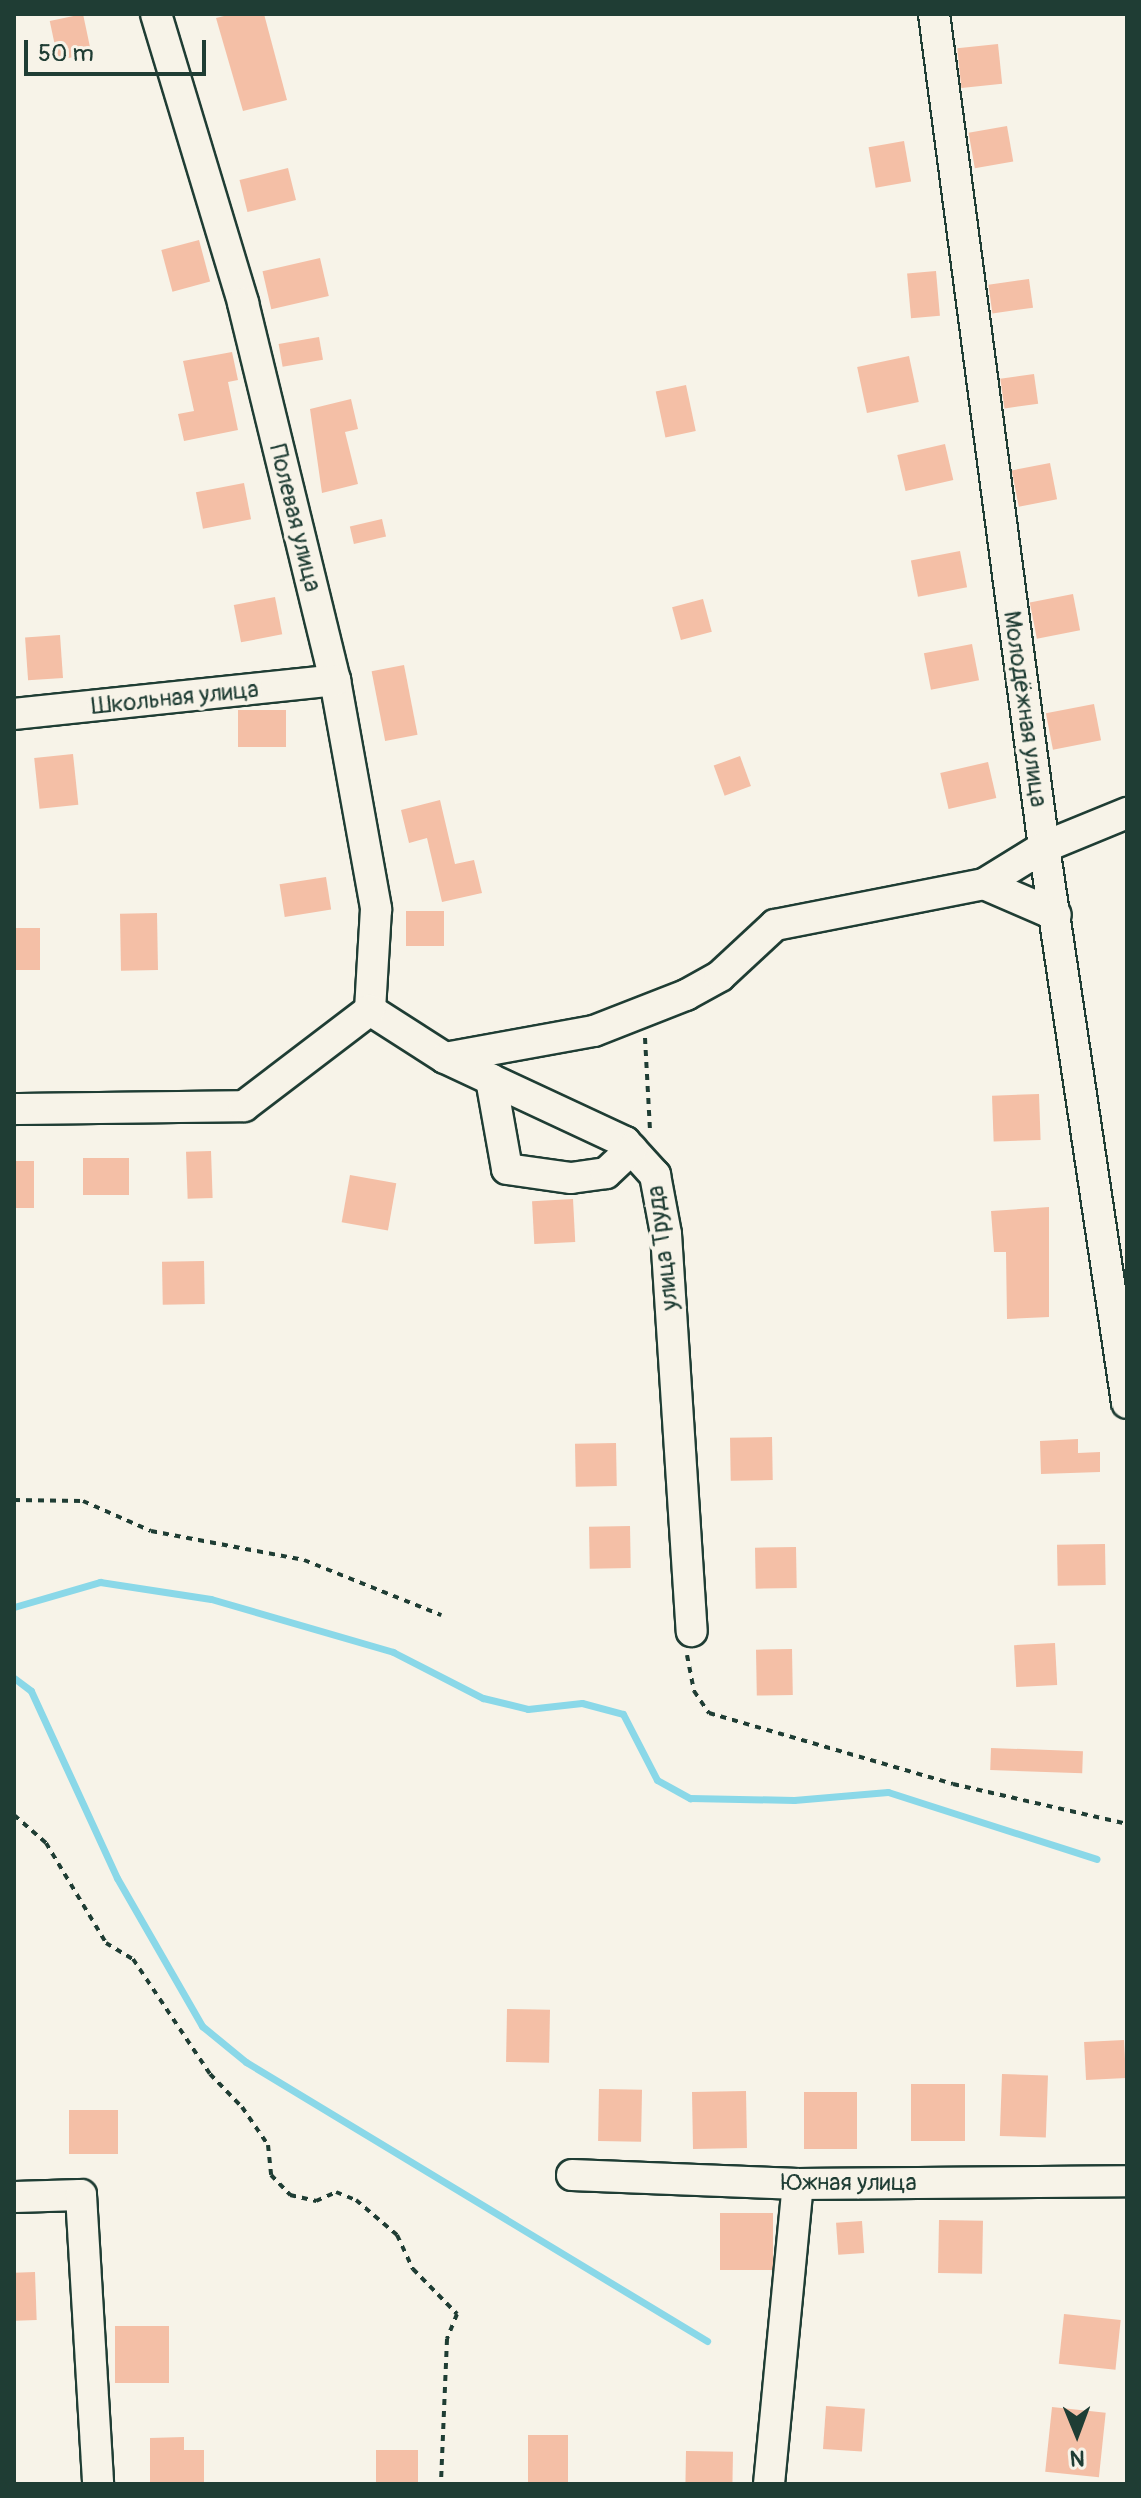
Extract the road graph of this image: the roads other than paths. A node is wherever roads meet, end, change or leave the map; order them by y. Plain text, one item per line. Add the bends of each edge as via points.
1 (156, 14) edge
2 (934, 14) edge
3 (335, 680) junction
4 (14, 714) edge
5 (1127, 813) edge
6 (1044, 847) junction
7 (984, 884) junction
8 (1056, 915) junction
9 (378, 1017) junction
10 (445, 1058) junction
11 (491, 1079) junction
12 (14, 1109) edge
13 (642, 1160) junction
14 (1127, 1403) edge
15 (689, 1640) road end
16 (572, 2175) dead end
17 (1127, 2181) edge
18 (798, 2184) junction
19 (14, 2197) edge
20 (98, 2484) edge
21 (769, 2484) edge

1 - 3 street, Полевая улица via 243,303
2 - 6 street, Молодёжная улица
3 - 4 street, Школьная улица
3 - 9 street, Полевая улица via 376,909
5 - 6 street
6 - 7 street
6 - 8 street, Молодёжная улица
7 - 8 street
7 - 10 street via 775,925 720,976 594,1031
8 - 14 street, Молодёжная улица
9 - 10 street
9 - 12 street via 244,1106
10 - 11 street
11 - 13 street
11 - 13 street via 507,1169 571,1178
13 - 15 street, улица Труда via 666,1234
16 - 18 street, Южная улица
17 - 18 street, Южная улица
18 - 21 street
19 - 20 street via 81,2195

